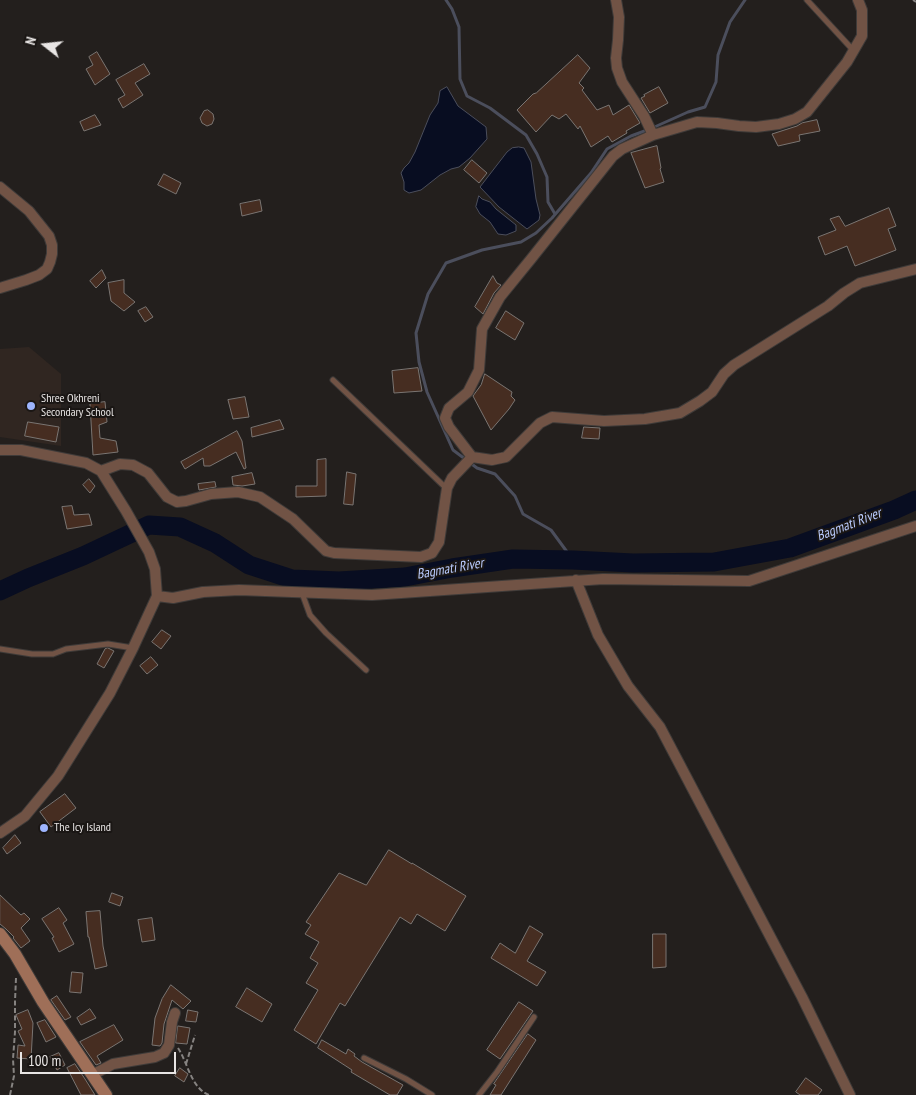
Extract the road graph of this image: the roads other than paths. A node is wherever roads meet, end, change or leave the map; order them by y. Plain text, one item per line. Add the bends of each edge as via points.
1 (616, 0) edge
2 (807, 0) edge
3 (858, 0) edge
4 (854, 50) junction
5 (653, 135) junction
6 (0, 187) edge
7 (916, 269) edge
8 (0, 288) edge
9 (333, 380) dead end
10 (0, 450) edge
11 (472, 457) junction
12 (101, 471) junction
13 (447, 488) junction
14 (916, 526) edge
15 (576, 580) junction
16 (302, 592) junction
17 (157, 596) junction
18 (134, 648) junction
19 (0, 649) edge
20 (366, 670) dead end
21 (0, 833) edge
22 (0, 934) edge
23 (175, 1013) dead end
24 (534, 1017) dead end
25 (364, 1058) dead end
26 (92, 1075) junction
27 (106, 1095) edge
28 (432, 1095) edge
29 (479, 1095) edge
30 (850, 1095) edge

1 - 5 street via 619,17 617,68
2 - 4 lane
3 - 4 street via 862,10 862,36
4 - 5 street via 807,112 795,119 756,127 697,122
5 - 11 street via 613,156 500,297 482,329 479,370 468,392 449,408 445,418
6 - 8 street via 29,211 49,236 52,254 47,269
7 - 11 street via 860,283 734,365 712,392 680,413 604,421 552,416 540,423 506,457 492,460
9 - 13 lane
10 - 12 street via 21,450 86,463
11 - 13 street
12 - 13 street via 120,464 133,465 148,473 167,497 177,502 238,492 260,496 293,519 326,551 409,558 432,553 439,542
12 - 17 street via 149,552 155,569
14 - 15 street via 749,581
15 - 16 street via 372,594
15 - 30 street via 598,635 628,686 660,727
16 - 17 street via 239,590 173,598
16 - 20 lane via 310,615
17 - 18 street
18 - 19 lane via 108,644 66,649 53,654
18 - 21 street via 58,776 25,816
22 - 26 main road
23 - 26 street via 169,1045 164,1053 113,1064
24 - 29 lane
25 - 28 lane
26 - 27 main road

